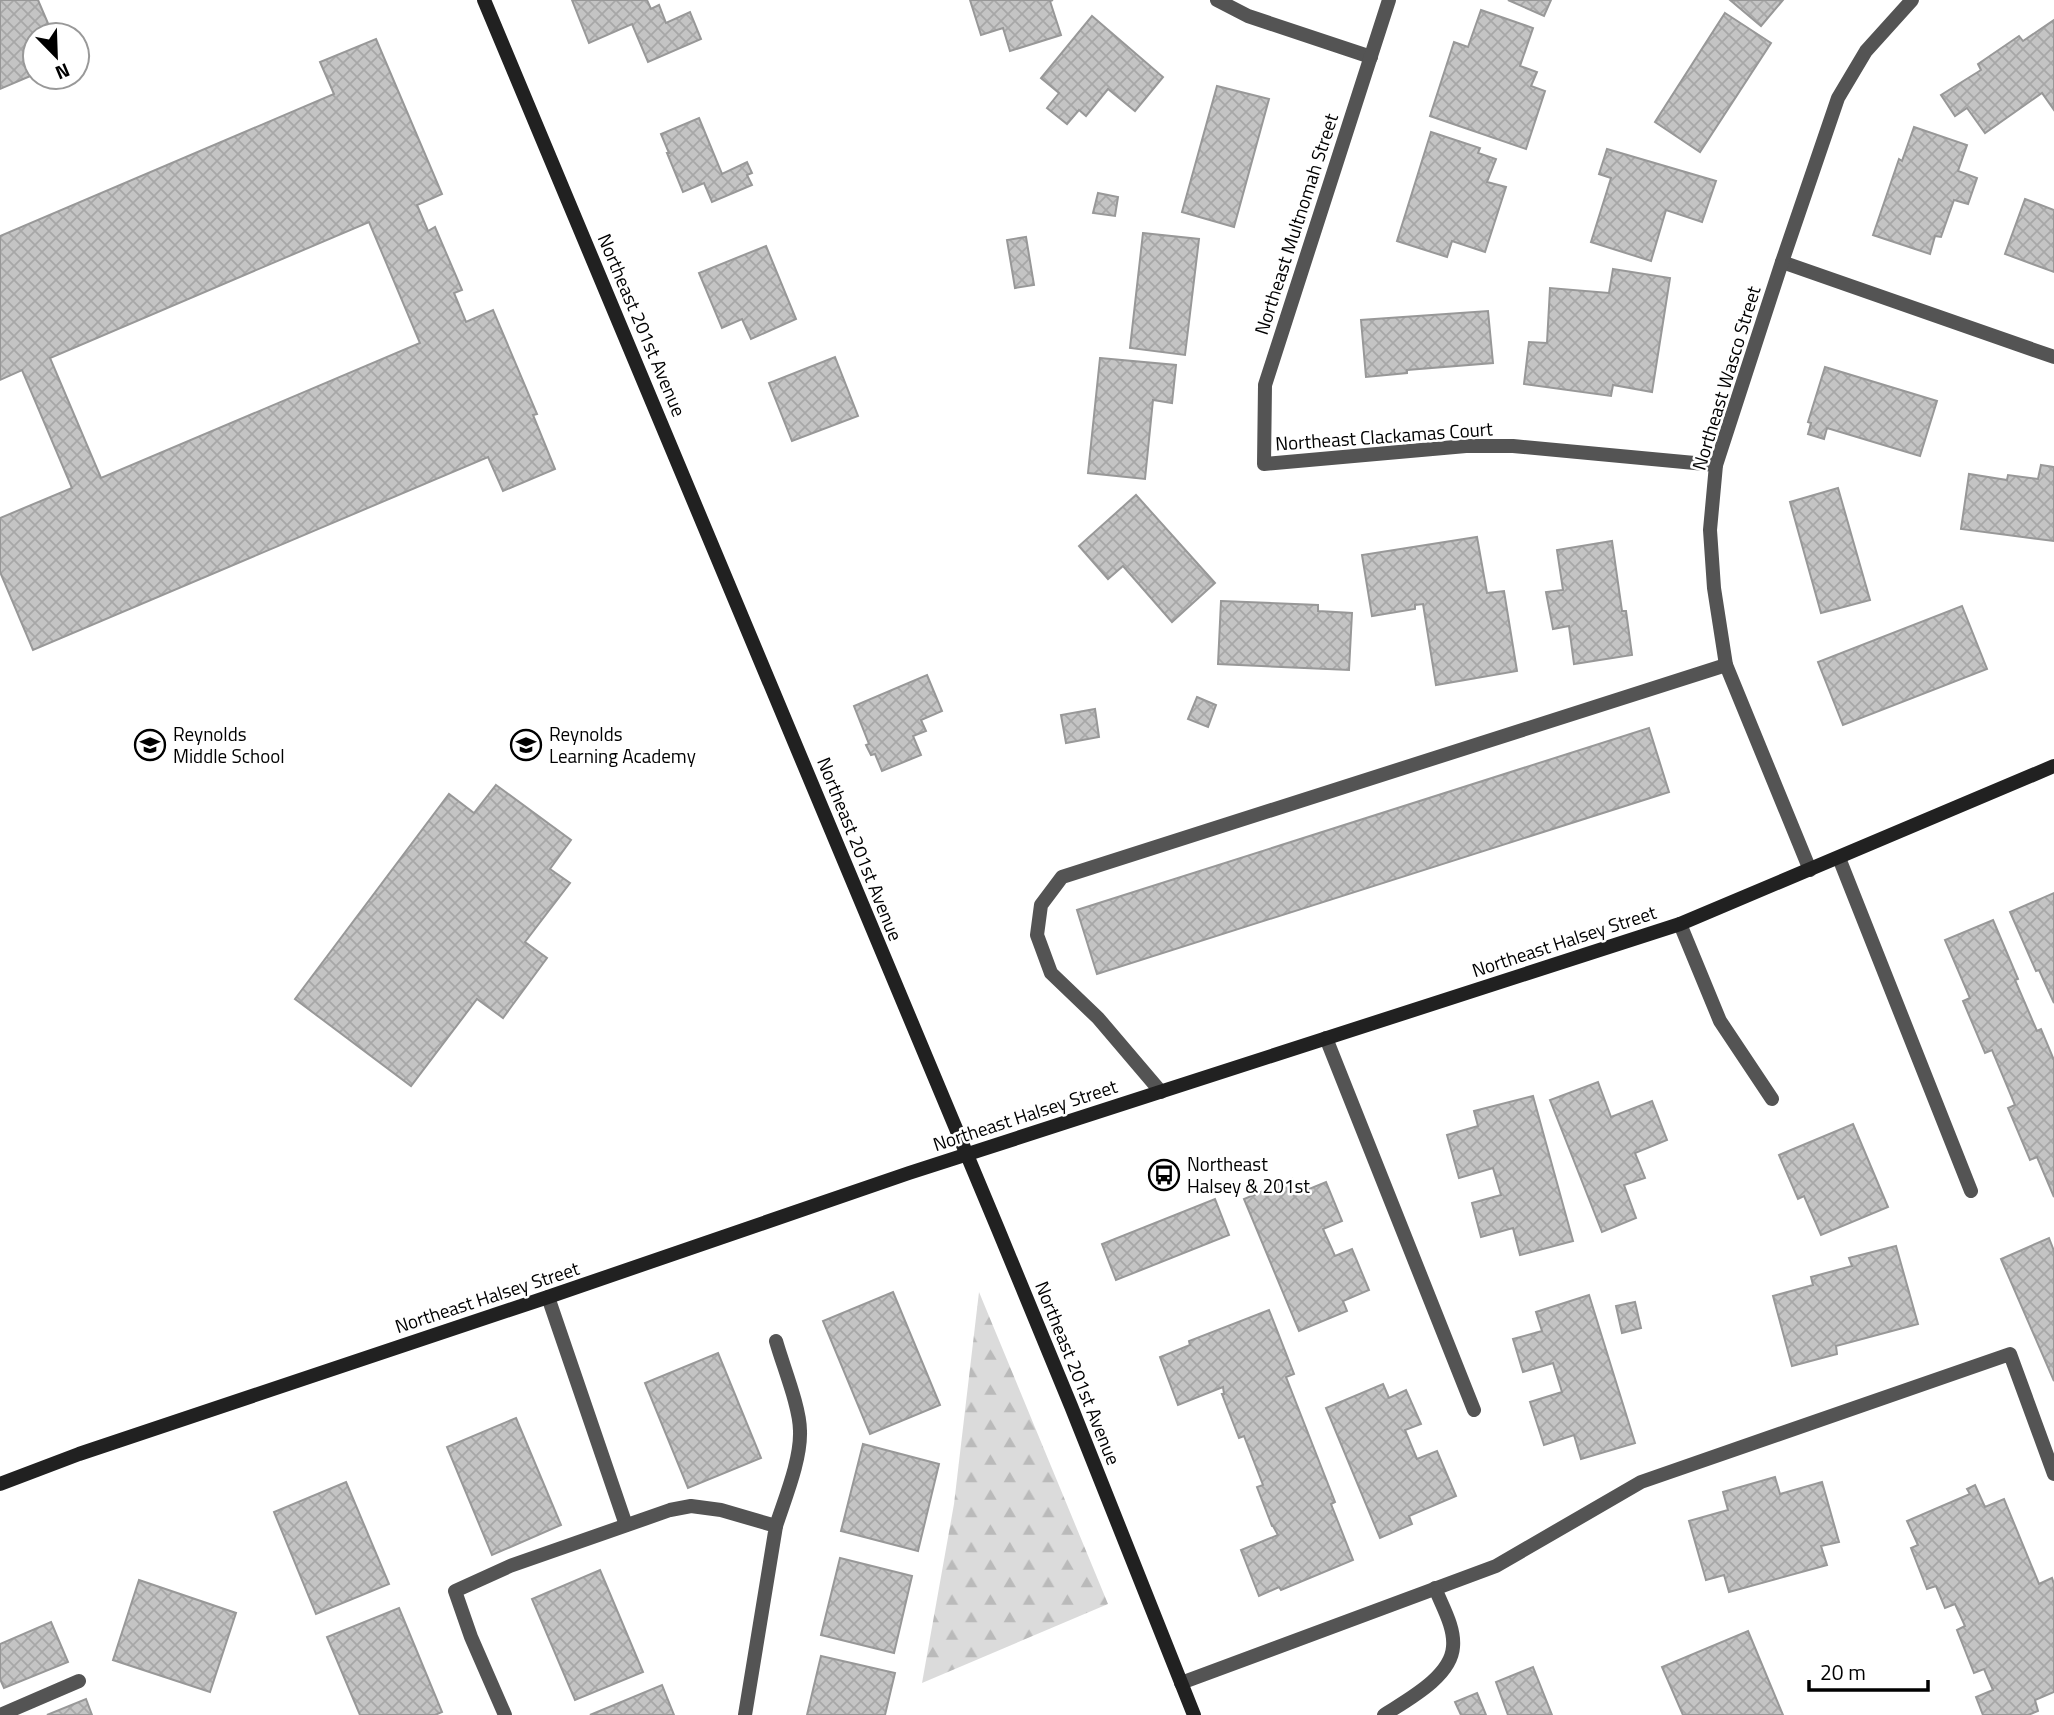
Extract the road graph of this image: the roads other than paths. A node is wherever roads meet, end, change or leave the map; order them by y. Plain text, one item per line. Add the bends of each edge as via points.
1 (484, 0) edge
2 (1217, 0) edge
3 (1389, 0) edge
4 (1912, 0) edge
5 (1371, 57) junction
6 (1782, 262) junction
7 (2054, 357) edge
8 (1264, 464) joint
9 (1716, 465) junction
10 (1726, 665) junction
11 (2054, 766) edge
12 (1839, 858) junction
13 (1810, 870) junction
14 (1680, 923) junction
15 (1326, 1038) junction
16 (1161, 1091) junction
17 (1772, 1099) dead end
18 (966, 1155) junction
19 (1971, 1191) dead end
20 (548, 1297) junction
21 (776, 1342) dead end
22 (1474, 1410) dead end
23 (2054, 1474) edge
24 (0, 1484) edge
25 (626, 1525) junction
26 (776, 1526) junction
27 (1435, 1588) junction
28 (79, 1681) dead end
29 (1181, 1683) junction
30 (0, 1715) edge
31 (505, 1715) edge
32 (745, 1715) edge
33 (1194, 1715) edge
34 (1384, 1715) edge

1 - 18 street, Northeast 201st Avenue
2 - 5 street via 1248,16
3 - 5 street, Northeast Multnomah Street
4 - 6 street, Northeast Wasco Street via 1866,51 1838,98
5 - 8 street, Northeast Multnomah Street via 1265,385
6 - 7 street
6 - 9 street, Northeast Wasco Street
8 - 9 street, Northeast Clackamas Court via 1513,446
9 - 10 street, Northeast Wasco Street via 1710,530
10 - 13 street, Northeast Wasco Street
10 - 16 street via 1062,877 1041,905 1037,935 1051,972
11 - 12 street, Northeast Halsey Street
12 - 13 street, Northeast Halsey Street
12 - 19 street
13 - 14 street, Northeast Halsey Street
14 - 15 street, Northeast Halsey Street
14 - 17 street via 1720,1021
15 - 16 street, Northeast Halsey Street
15 - 22 street
16 - 18 street, Northeast Halsey Street
18 - 20 street, Northeast Halsey Street
18 - 29 street, Northeast 201st Avenue
20 - 24 street, Northeast Halsey Street
20 - 25 street
21 - 26 street via 800,1431
23 - 27 street via 2010,1354 1641,1482 1496,1566
25 - 26 street via 691,1506
25 - 31 street via 510,1566 455,1591
26 - 32 street
27 - 29 street
27 - 34 street via 1450,1623 1450,1660 1441,1674
28 - 30 street
29 - 33 street, Northeast 201st Avenue

